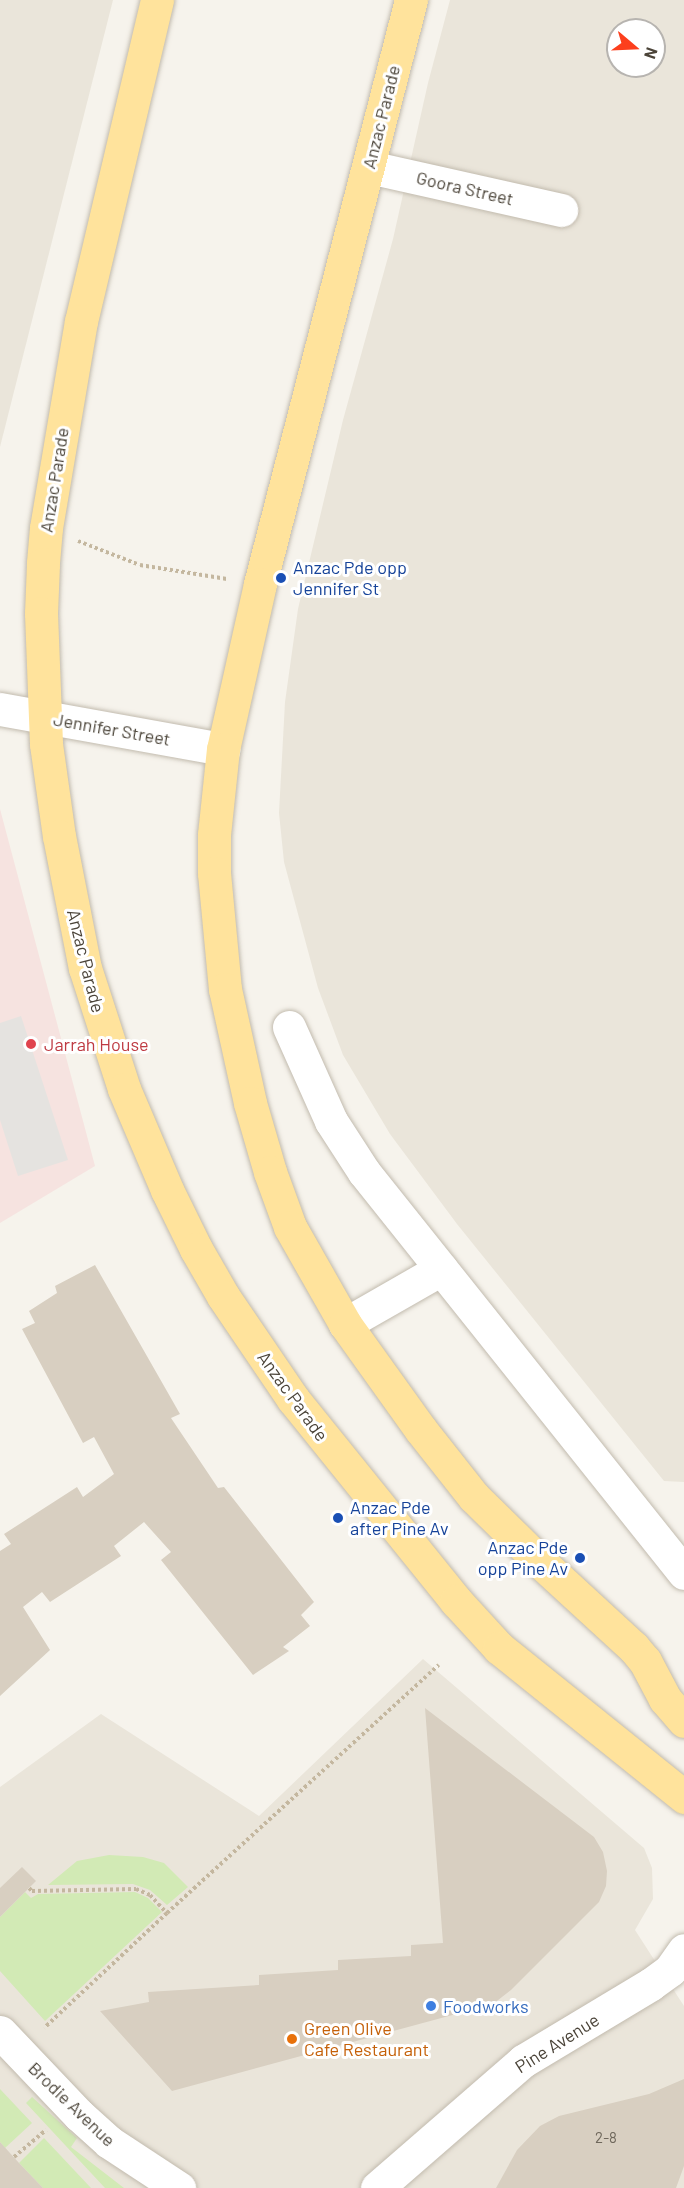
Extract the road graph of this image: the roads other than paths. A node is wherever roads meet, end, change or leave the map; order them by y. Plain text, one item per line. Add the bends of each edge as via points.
1 (157, 0) edge
2 (411, 0) edge
3 (369, 167) junction
4 (561, 210) dead end
5 (0, 709) edge
6 (45, 717) junction
7 (223, 749) junction
8 (289, 1027) dead end
9 (441, 1269) junction
10 (345, 1324) junction
11 (680, 1560) edge
12 (684, 1722) edge
13 (684, 1797) edge
14 (678, 1964) edge
15 (0, 2032) edge
16 (179, 2188) edge
17 (377, 2188) edge

1 - 6 main road, Anzac Parade via 93,267 46,528 41,613
2 - 3 main road, Anzac Parade
3 - 4 street, Goora Street
3 - 7 main road, Anzac Parade via 260,584
5 - 6 street, Jennifer Street
6 - 7 street, Jennifer Street
6 - 13 main road, Anzac Parade via 59,836 76,928 106,1037 143,1137 223,1296 313,1424 456,1601 492,1640 566,1704
7 - 10 main road, Anzac Parade via 214,873 218,935 232,1031 270,1172 290,1227
8 - 9 street via 344,1144
9 - 10 street
9 - 11 street
10 - 12 main road, Anzac Parade via 474,1497 634,1648 664,1699
14 - 17 street, Pine Avenue via 524,2061
15 - 16 street, Brodie Avenue via 78,2115 109,2142

